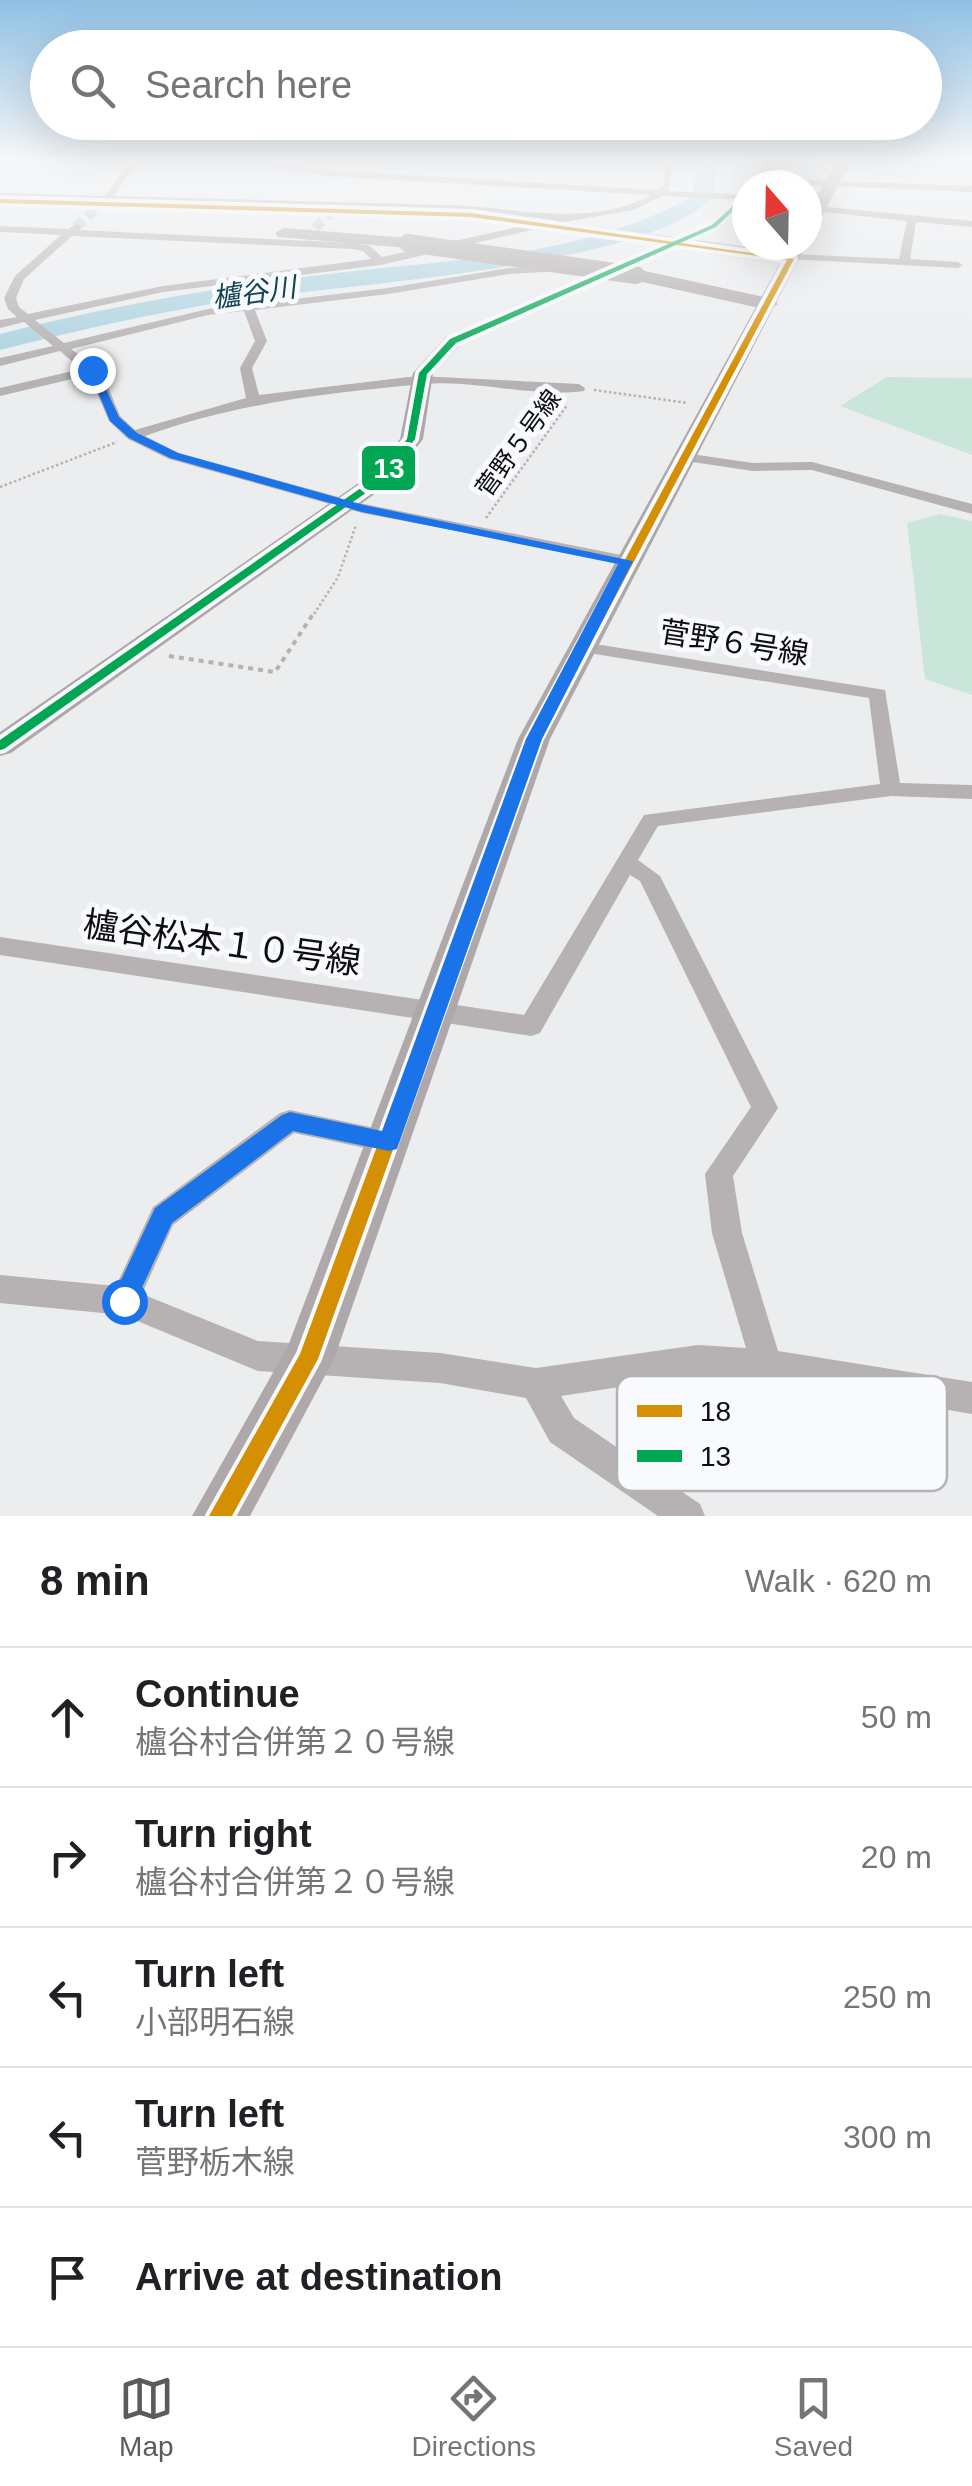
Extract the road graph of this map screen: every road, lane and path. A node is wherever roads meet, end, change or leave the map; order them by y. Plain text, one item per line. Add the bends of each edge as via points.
1 (72, 230) tunnel mouth
2 (103, 230) edge
3 (228, 230) edge
4 (517, 230) edge
5 (617, 230) edge
6 (707, 230) edge
7 (910, 230) edge
8 (685, 241) junction
9 (732, 247) edge
10 (822, 256) edge
11 (791, 260) edge
12 (904, 261) junction
13 (381, 262) junction
14 (958, 265) dead end
15 (607, 273) junction
16 (768, 304) junction
17 (248, 308) junction
18 (26, 318) junction
19 (0, 324) edge
20 (65, 346) junction
21 (0, 362) edge
22 (92, 370) junction
23 (417, 381) junction
24 (580, 388) junction
25 (0, 392) edge
26 (253, 398) junction
27 (713, 406) junction
28 (133, 436) junction
29 (684, 457) junction
30 (0, 487) edge
31 (355, 506) junction
32 (972, 509) edge
33 (476, 531) junction
34 (626, 561) junction
35 (582, 647) junction
36 (140, 651) junction
37 (0, 746) edge
38 (891, 789) junction
39 (972, 792) edge
40 (626, 864) junction
41 (0, 946) edge
42 (433, 1010) junction
43 (389, 1142) junction
44 (0, 1289) edge
45 (124, 1301) junction
46 (308, 1359) junction
47 (766, 1364) junction
48 (839, 1376) edge
49 (536, 1384) junction
50 (947, 1394) edge
51 (972, 1398) edge
52 (617, 1468) edge
53 (651, 1491) edge
54 (220, 1516) edge
55 (688, 1516) edge

1 - 18 street via 11,289 14,309
2 - 13 street via 366,248
3 - 16 highway, bridge via 408,243 636,275
4 - 13 street
5 - 8 highway
6 - 8 main road
7 - 12 street
8 - 9 highway
8 - 15 main road
10 - 12 street
11 - 16 main road
12 - 14 street
13 - 18 street via 179,286
15 - 17 street via 509,271
15 - 23 main road via 453,342 426,362
16 - 27 main road
17 - 20 street
17 - 26 street via 260,342 246,368
18 - 19 street
18 - 20 street
20 - 21 street
20 - 22 street
22 - 25 street
22 - 28 street via 114,418
23 - 24 street
23 - 26 street
23 - 31 main road via 403,455
24 - 27 path, 菅野５号線
24 - 33 path, 菅野５号線
26 - 28 street
27 - 29 main road
28 - 30 path
28 - 31 street via 174,456
29 - 32 street via 812,466
29 - 34 main road
31 - 33 street
31 - 36 main road
31 - 36 path via 338,576 275,672
33 - 34 street
34 - 35 main road
35 - 38 street, 菅野６号線 via 878,694
35 - 42 main road via 534,739
36 - 37 main road
38 - 39 street
38 - 40 street via 652,820
40 - 42 street, 櫨谷松本１０号線 via 532,1026
40 - 47 street via 649,876 765,1108 719,1174 727,1233
41 - 42 street, 櫨谷松本１０号線
42 - 43 main road
43 - 45 street via 290,1121 163,1216
43 - 46 main road
44 - 45 street
45 - 46 street via 258,1356
46 - 49 street via 440,1368
46 - 54 main road
47 - 48 street
47 - 49 street via 698,1360
49 - 52 street via 562,1430
50 - 51 street
53 - 55 street

